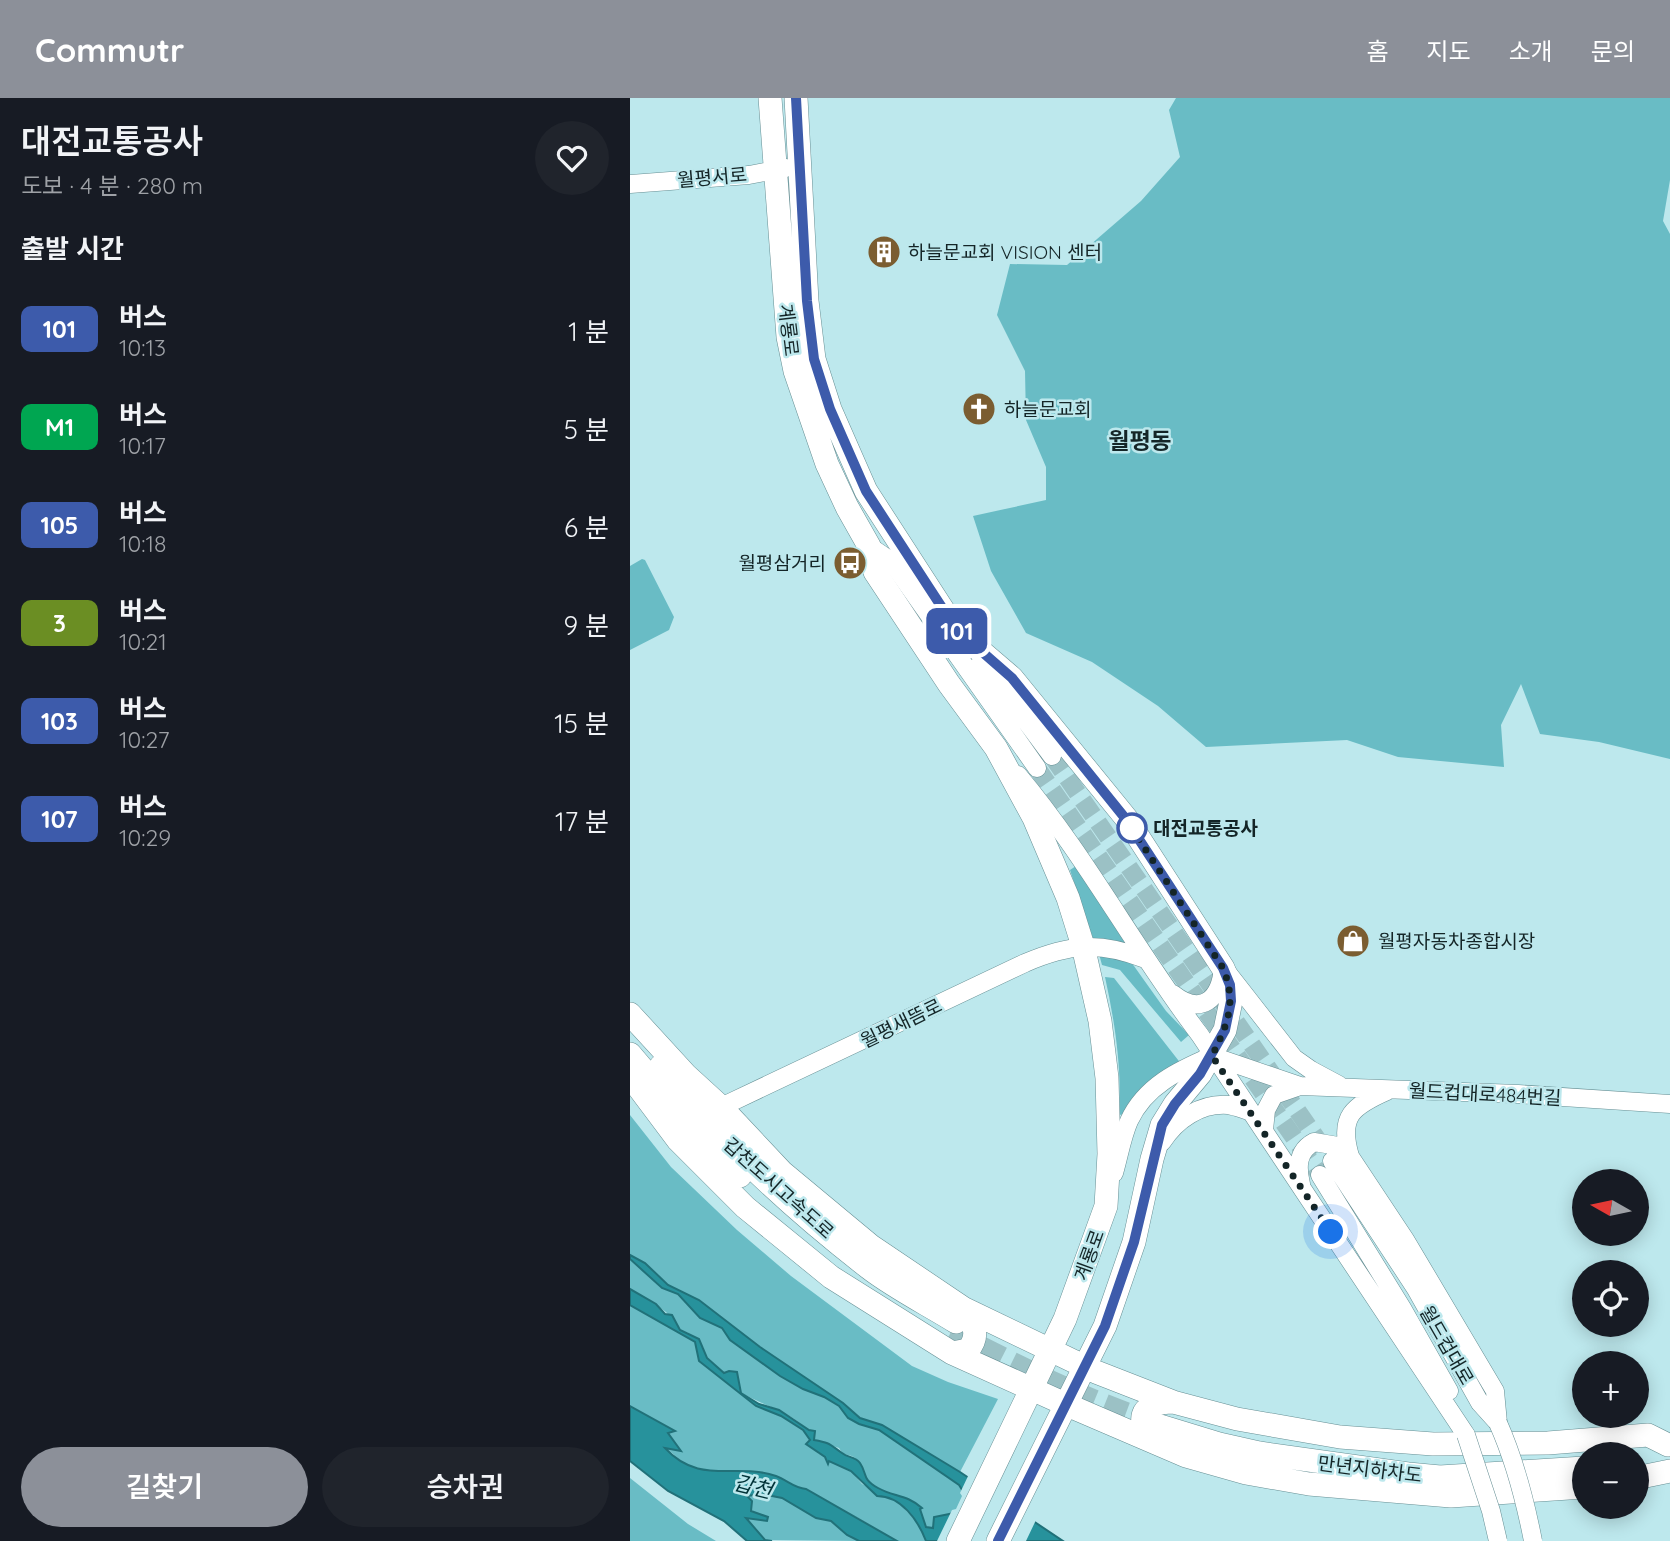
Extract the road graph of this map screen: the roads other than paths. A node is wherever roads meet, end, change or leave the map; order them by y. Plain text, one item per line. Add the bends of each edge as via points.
1 (770, 98) edge
2 (796, 98) edge
3 (784, 169) junction
4 (630, 184) edge
5 (869, 546) junction
6 (956, 629) junction
7 (996, 748) junction
8 (1052, 756) tunnel mouth
9 (1037, 768) tunnel mouth
10 (1083, 946) junction
11 (1145, 959) junction
12 (1223, 973) junction
13 (1163, 986) junction
14 (630, 1014) edge
15 (630, 1024) edge
16 (630, 1054) edge
17 (1212, 1056) junction
18 (630, 1076) edge
19 (1300, 1086) junction
20 (1345, 1088) junction
21 (1390, 1090) junction
22 (1670, 1104) edge
23 (721, 1107) junction
24 (1249, 1111) junction
25 (1264, 1130) junction
26 (1351, 1158) junction
27 (1152, 1159) junction
28 (1302, 1188) junction
29 (1106, 1206) junction
30 (955, 1329) junction
31 (1050, 1351) junction
32 (1085, 1367) junction
33 (1028, 1398) junction
34 (1060, 1413) junction
35 (1166, 1422) junction
36 (1498, 1423) junction
37 (1466, 1434) junction
38 (1669, 1450) edge
39 (1649, 1451) edge
40 (1649, 1458) edge
41 (1572, 1460) edge
42 (1572, 1469) edge
43 (1670, 1471) edge
44 (1649, 1475) edge
45 (1572, 1488) edge
46 (958, 1541) edge
47 (998, 1541) edge
48 (1497, 1541) edge
49 (1533, 1541) edge

1 - 3 main road, 계룡로
2 - 6 main road, 계룡로 via 814,359 866,491
3 - 4 street, 월평서로
3 - 5 main road, 계룡로 via 788,337 795,371 827,464
5 - 7 main road, 계룡로 via 875,572
5 - 9 street via 891,561
6 - 8 street
6 - 12 main road, 계룡로 via 1012,678 1125,818
7 - 10 main road, 계룡로 via 1034,817
7 - 11 street via 1046,808
10 - 11 street, 월평새뜸로 via 1114,948
10 - 23 street, 월평새뜸로 via 1039,957
10 - 29 main road, 계룡로 via 1107,1078
11 - 13 street
12 - 13 street via 1219,991 1200,1004 1184,1002
12 - 17 main road, 계룡로 via 1231,1001 1225,1030
12 - 20 street via 1294,1058
13 - 17 street
14 - 23 main road
15 - 30 main road, 갑천도시고속도로 via 679,1090 777,1190 871,1269
16 - 30 main road, 갑천도시고속도로 via 705,1142 764,1198 854,1270
17 - 19 street
17 - 24 street
17 - 27 main road, 계룡로 via 1162,1125
17 - 29 street via 1172,1075 1147,1094 1129,1121
18 - 30 main road via 678,1140 745,1207 831,1277
19 - 20 street, 월드컵대로484번길
19 - 25 street via 1274,1095
20 - 21 street, 월드컵대로484번길
21 - 22 street, 월드컵대로484번길
21 - 26 street via 1367,1100 1346,1123 1344,1136
23 - 30 main road via 782,1172 887,1258
24 - 25 street
24 - 27 street via 1229,1105 1184,1117
25 - 28 street
26 - 28 street via 1330,1143 1309,1145 1299,1157
26 - 36 street via 1495,1391
27 - 32 main road, 계룡로 via 1134,1242 1105,1326
28 - 37 street
29 - 31 main road, 계룡로
30 - 31 main road
30 - 32 main road via 1042,1372
30 - 33 main road
31 - 32 main road
31 - 33 main road, 계룡로
32 - 34 main road, 계룡로
32 - 35 main road
33 - 34 main road
33 - 46 main road, 계룡로
34 - 35 main road
34 - 47 main road, 계룡로
35 - 38 main road via 1237,1419 1386,1442 1433,1444 1548,1443 1648,1435
35 - 41 main road, 만년지하차도 via 1352,1457 1444,1463
35 - 42 main road, 만년지하차도 via 1219,1444 1259,1453 1408,1474 1440,1477
35 - 45 main road via 1186,1456 1309,1484 1451,1496
36 - 37 street, 월드컵대로 via 1480,1403 1416,1289 1326,1168 1459,1409
36 - 49 street, 월드컵대로, bridge via 1511,1451
37 - 48 street, 월드컵대로, bridge via 1492,1511
38 - 39 main road
38 - 40 main road
43 - 44 main road

